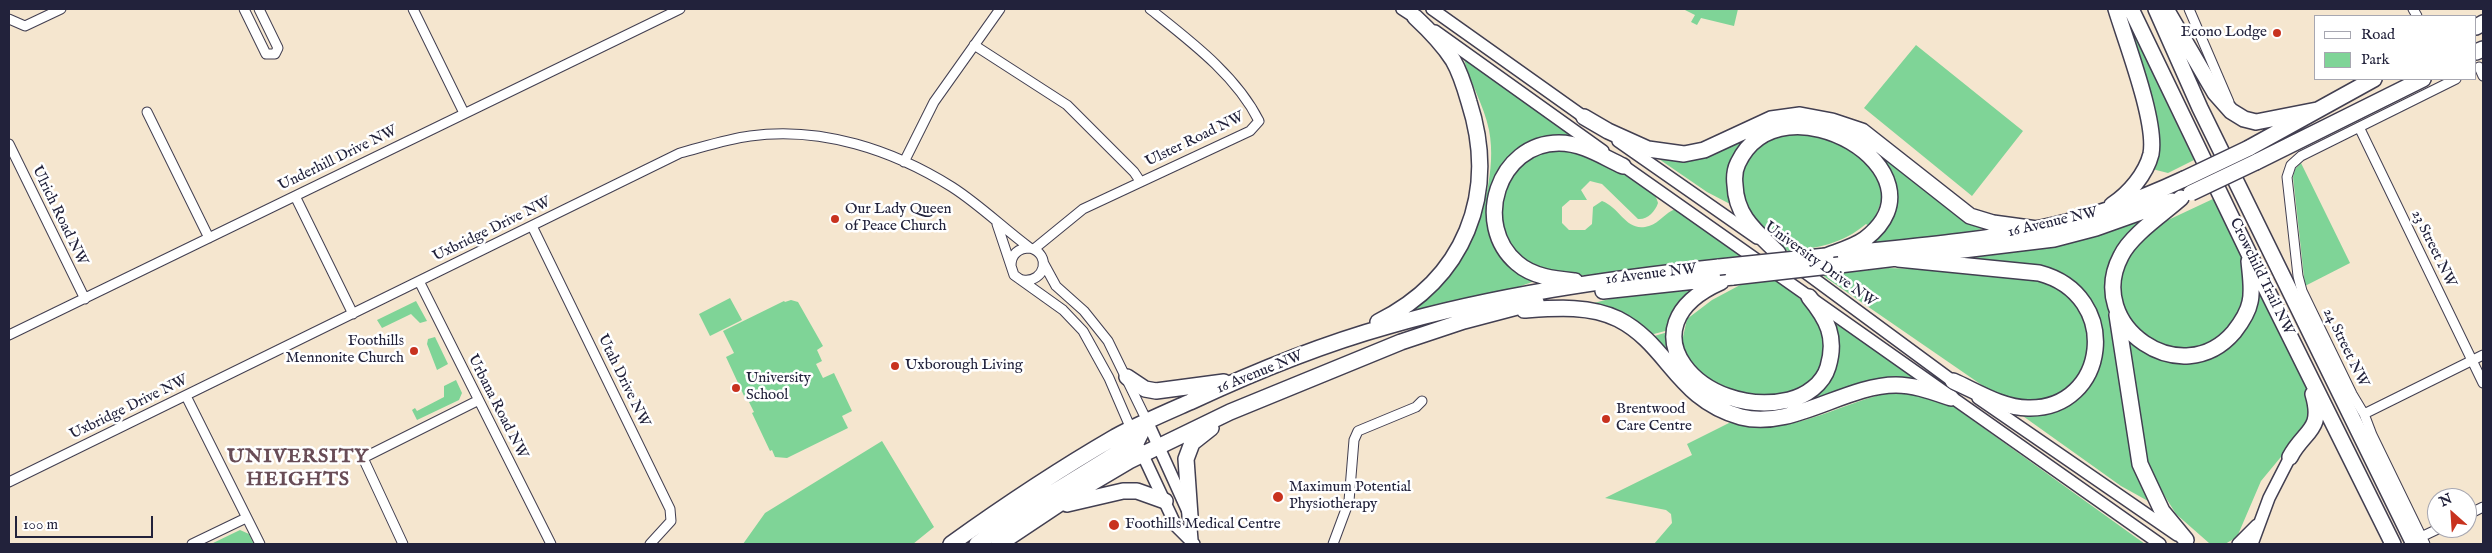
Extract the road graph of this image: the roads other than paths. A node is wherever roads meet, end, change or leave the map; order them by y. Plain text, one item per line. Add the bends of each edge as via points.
1 (61, 9) edge
2 (244, 9) edge
3 (259, 9) edge
4 (413, 9) edge
5 (680, 9) edge
6 (1000, 9) edge
7 (1150, 9) edge
8 (1432, 9) edge
9 (2116, 9) edge
10 (2131, 9) edge
11 (2156, 9) edge
12 (2166, 9) edge
13 (2189, 9) edge
14 (1409, 13) edge
15 (9, 19) edge
16 (974, 45) junction
17 (2483, 49) edge
18 (2479, 66) edge
19 (2372, 80) edge
20 (2421, 80) edge
21 (2454, 80) edge
22 (2317, 110) junction
23 (147, 112) dead end
24 (464, 113) junction
25 (1584, 116) junction
26 (2244, 119) junction
27 (2359, 127) junction
28 (9, 144) edge
29 (904, 162) junction
30 (1623, 166) junction
31 (1140, 181) junction
32 (2185, 190) junction
33 (294, 196) junction
34 (2100, 212) junction
35 (997, 224) junction
36 (532, 226) junction
37 (2037, 229) junction
38 (208, 238) junction
39 (1032, 248) junction
40 (1778, 253) junction
41 (2249, 254) junction
42 (1826, 256) junction
43 (1898, 259) junction
44 (1044, 264) junction
45 (1011, 266) junction
46 (1733, 277) junction
47 (1023, 280) junction
48 (419, 281) junction
49 (1594, 282) junction
50 (1809, 297) junction
51 (85, 299) junction
52 (2116, 309) junction
53 (1502, 310) junction
54 (352, 314) junction
55 (9, 335) edge
56 (1356, 336) junction
57 (2483, 355) edge
58 (2472, 360) junction
59 (2309, 373) junction
60 (1127, 377) junction
61 (1238, 380) junction
62 (1953, 382) junction
63 (2483, 384) edge
64 (186, 396) junction
65 (1951, 398) junction
66 (478, 401) junction
67 (1422, 401) dead end
68 (1230, 412) junction
69 (2364, 414) junction
70 (1147, 421) junction
71 (1137, 442) junction
72 (1158, 447) junction
73 (2290, 457) joint
74 (9, 482) edge
75 (1165, 501) junction
76 (1190, 516) junction
77 (246, 518) junction
78 (1038, 518) junction
79 (2260, 522) junction
80 (1193, 542) edge
81 (2188, 542) edge
82 (2420, 542) edge
83 (192, 544) edge
84 (260, 544) edge
85 (403, 544) edge
86 (551, 544) edge
87 (650, 544) edge
88 (951, 544) edge
89 (978, 544) edge
90 (999, 544) edge
91 (1333, 544) edge
92 (2160, 544) edge
93 (2238, 544) edge
94 (2252, 544) edge
95 (2393, 544) edge

1 - 15 street via 25,26
2 - 3 street via 266,54 275,54 278,48
4 - 24 street
5 - 24 street, Underhill Drive NW
6 - 16 street
7 - 31 street, Ulster Road NW via 1204,54 1237,88 1259,121 1250,131
8 - 25 street, University Drive NW
9 - 34 highway via 2148,113 2151,154 2142,176 2118,202
10 - 41 highway, Crowchild Trail NW
11 - 82 highway, Crowchild Trail NW via 2230,169
12 - 26 highway via 2215,94
13 - 26 street via 2228,102
14 - 30 street
14 - 56 highway via 1436,38 1454,61 1466,92 1476,121 1480,170 1477,194 1471,223 1440,277 1410,304
16 - 29 street via 934,102
16 - 31 street via 1067,105
17 - 18 highway
19 - 22 highway, 16 Avenue NW
20 - 32 highway, 16 Avenue NW, bridge via 2256,162
21 - 27 street
22 - 26 highway via 2256,122
22 - 32 highway, 16 Avenue NW, bridge via 2249,148
23 - 38 street
24 - 33 street, Underhill Drive NW
25 - 37 highway via 1648,149 1684,154 1704,150 1770,119 1800,115 1832,120 1862,131 1970,216
25 - 40 street, University Drive NW
27 - 58 street, 23 Street NW
27 - 69 street, 24 Street NW via 2301,156 2291,165 2287,177 2299,284
28 - 51 street, Ulrich Road NW
29 - 35 street, Uxbridge Drive NW via 952,187 987,212
29 - 36 street, Uxbridge Drive NW via 872,148 824,136 751,136 680,153
30 - 49 highway via 1576,144 1546,144 1521,155 1501,179 1496,192 1493,205 1498,234 1507,253 1517,263 1539,275
30 - 50 street
31 - 39 street, Ulster Road NW via 1083,209
32 - 34 highway, 16 Avenue NW
32 - 43 highway, 16 Avenue NW via 2116,222 2054,239
32 - 52 highway via 2121,256 2112,284
33 - 38 street, Underhill Drive NW
33 - 54 street
34 - 37 highway, 16 Avenue NW
35 - 39 street, Uxbridge Drive NW
35 - 45 street, Uxbridge Drive NW
36 - 48 street, Uxbridge Drive NW
36 - 87 street, Utah Drive NW via 670,509 671,520
37 - 42 highway, 16 Avenue NW
38 - 51 street, Underhill Drive NW
39 - 44 street via 1041,255
39 - 45 street via 1016,252
40 - 42 highway via 1744,221 1737,205 1734,170 1756,139 1781,129 1806,128 1838,135 1863,149 1879,165 1888,192 1884,215 1871,233 1852,246
40 - 62 street, University Drive NW
41 - 52 highway via 2251,302 2242,322 2226,341 2213,350 2174,357 2152,350 2134,336
41 - 59 highway, Crowchild Trail NW
42 - 49 highway, 16 Avenue NW, bridge
43 - 46 highway, 16 Avenue NW, bridge
43 - 62 highway via 2053,276 2076,292 2090,311 2095,329 2095,355 2088,372 2078,387 2051,405 2010,406
44 - 47 street via 1038,278
44 - 60 street via 1056,286 1108,340
45 - 47 street via 1014,275
46 - 50 highway via 1693,297 1678,318 1675,331 1677,352 1688,372 1704,386 1731,399 1761,404 1778,402 1796,398 1821,380 1831,354 1829,328 1824,315
46 - 53 highway, 16 Avenue NW via 1552,298
47 - 71 street via 1063,310 1083,331 1109,378
48 - 54 street, Uxbridge Drive NW
48 - 66 street, Urbana Road NW
49 - 56 highway, 16 Avenue NW via 1471,306
50 - 65 street
51 - 55 street, Underhill Drive NW
52 - 81 highway via 2140,464 2162,511
53 - 65 highway via 1574,308 1616,318 1645,339 1678,378 1706,402 1726,413 1749,419 1789,414 1864,390 1895,385 1912,386
53 - 68 highway, 16 Avenue NW via 1387,347
54 - 64 street, Uxbridge Drive NW
56 - 61 highway, 16 Avenue NW
57 - 58 street
58 - 63 street, 23 Street NW
58 - 69 street
59 - 73 highway via 2317,419
59 - 95 highway, Crowchild Trail NW
60 - 61 highway via 1145,389 1156,391
60 - 70 street
61 - 70 highway, 16 Avenue NW
62 - 81 street, University Drive NW
64 - 74 street, Uxbridge Drive NW
64 - 77 street
65 - 92 street
66 - 85 street via 363,458
66 - 86 street, Urbana Road NW
67 - 91 street via 1416,407 1358,431 1354,440 1349,501
68 - 72 highway, 16 Avenue NW
68 - 76 highway via 1192,443 1188,452 1186,470
69 - 82 street, 24 Street NW
70 - 71 highway, 16 Avenue NW
70 - 72 street
71 - 72 highway, 16 Avenue NW
71 - 75 street
71 - 78 highway, 16 Avenue NW via 1080,490
71 - 88 highway, 16 Avenue NW via 1020,496
71 - 89 highway via 1020,513
72 - 76 street
73 - 79 street
75 - 78 highway via 1137,491 1123,491 1068,504
75 - 80 street via 1176,526
76 - 80 street
77 - 83 street
77 - 84 street
78 - 90 highway, 16 Avenue NW
79 - 93 street
79 - 94 street

